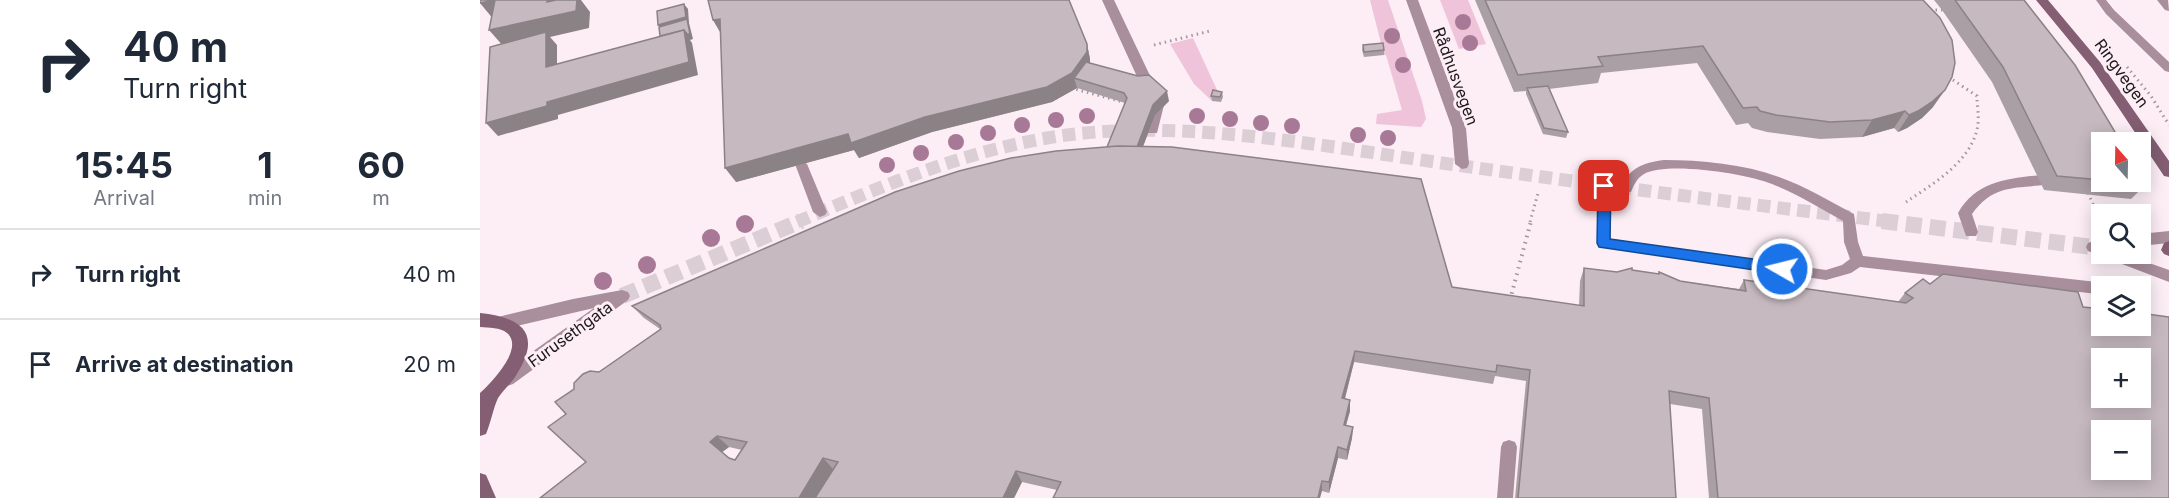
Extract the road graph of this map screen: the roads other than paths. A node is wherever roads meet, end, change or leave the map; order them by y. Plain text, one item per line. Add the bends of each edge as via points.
1 (1108, 0) edge
2 (1412, 0) edge
3 (2042, 0) edge
4 (2101, 0) edge
5 (2162, 0) edge
6 (2169, 8) edge
7 (2169, 69) edge
8 (1152, 130) dead end
9 (801, 164) edge
10 (1462, 164) dead end
11 (2169, 172) edge
12 (2069, 173) edge
13 (1604, 186) dead end
14 (1626, 189) dead end
15 (820, 212) dead end
16 (1971, 232) dead end
17 (2169, 237) edge
18 (2151, 239) edge
19 (1858, 261) junction
20 (2136, 264) edge
21 (2169, 276) edge
22 (2091, 287) edge
23 (480, 320) edge
24 (504, 322) junction
25 (507, 379) junction
26 (485, 399) edge
27 (480, 428) edge
28 (1509, 447) dead end
29 (480, 481) edge
30 (487, 498) edge
31 (1505, 498) edge

1 - 8 street via 1157,105
2 - 10 street, Rådhusvegen via 1460,128
3 - 11 main road, Ringvegen via 2096,65
4 - 7 lane
5 - 6 lane
9 - 15 lane
12 - 16 lane via 2056,179 1998,184 1974,198 1965,213
13 - 19 lane via 1604,243 1826,275
14 - 19 lane via 1632,177 1662,163 1767,177 1849,218
17 - 18 street
19 - 22 lane
20 - 21 street
23 - 24 main road
24 - 25 main road via 514,329 521,350
24 - 25 street, Furusethgata via 622,296
25 - 26 main road
26 - 27 main road
28 - 31 lane
29 - 30 main road

